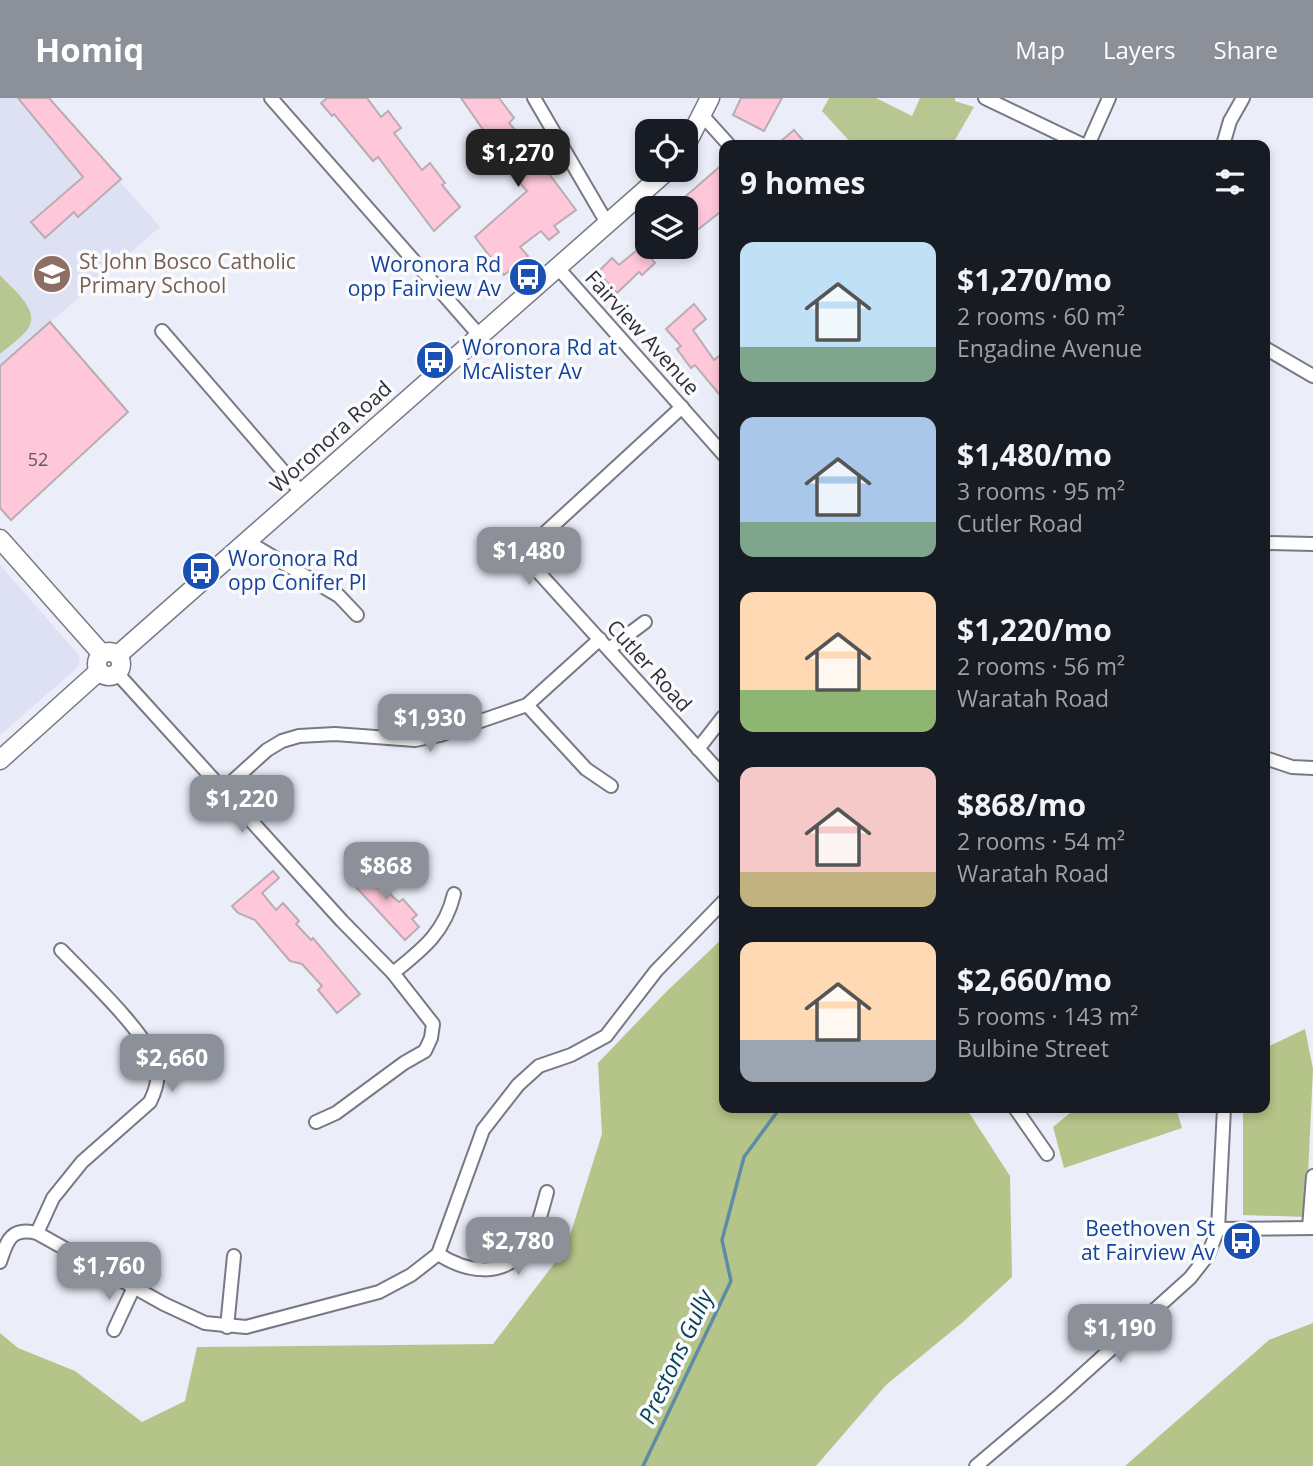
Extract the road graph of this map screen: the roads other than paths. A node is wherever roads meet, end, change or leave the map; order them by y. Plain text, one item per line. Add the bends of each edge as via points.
1 (271, 98) edge
2 (534, 98) edge
3 (710, 98) edge
4 (985, 98) edge
5 (1109, 98) edge
6 (1243, 98) edge
7 (702, 115) junction
8 (698, 122) edge
9 (724, 140) edge
10 (1074, 140) edge
11 (1088, 140) edge
12 (1224, 140) edge
13 (654, 182) edge
14 (607, 223) junction
15 (558, 268) junction
16 (162, 331) dead end
17 (479, 335) junction
18 (1270, 351) edge
19 (1313, 376) edge
20 (682, 407) junction
21 (719, 450) edge
22 (302, 493) junction
23 (0, 539) edge
24 (248, 542) junction
25 (1270, 543) edge
26 (1313, 544) edge
27 (357, 615) dead end
28 (645, 622) dead end
29 (605, 644) junction
30 (109, 663) junction
31 (527, 705) junction
32 (719, 722) edge
33 (698, 749) junction
34 (0, 760) edge
35 (1270, 760) edge
36 (1313, 768) edge
37 (719, 772) edge
38 (611, 786) dead end
39 (224, 789) junction
40 (454, 894) dead end
41 (719, 906) edge
42 (61, 950) dead end
43 (393, 973) junction
44 (1018, 1113) edge
45 (1224, 1113) edge
46 (316, 1122) dead end
47 (1047, 1154) dead end
48 (1313, 1176) edge
49 (547, 1192) dead end
50 (1311, 1228) edge
51 (1218, 1229) junction
52 (37, 1233) junction
53 (438, 1254) junction
54 (234, 1256) dead end
55 (0, 1262) edge
56 (134, 1287) junction
57 (227, 1327) junction
58 (114, 1331) dead end
59 (976, 1466) edge

1 - 17 street
2 - 14 street
3 - 7 street
4 - 10 street
5 - 11 street
6 - 12 street
7 - 8 street
7 - 9 street
13 - 14 street, Woronora Road
14 - 15 street, Woronora Road
15 - 17 street, Woronora Road
15 - 20 street, Fairview Avenue
16 - 22 street
17 - 22 street, Woronora Road
18 - 19 street
20 - 21 street, Fairview Avenue
20 - 29 street, Cutler Road via 522,554
22 - 24 street, Woronora Road
23 - 30 street
24 - 27 street via 339,596
24 - 30 street, Woronora Road
25 - 26 street
28 - 29 street
29 - 31 street
29 - 33 street, Cutler Road
30 - 34 street, Woronora Road
30 - 39 street
31 - 38 street via 586,769
31 - 39 street via 415,740 313,734 291,738 267,750
32 - 33 street
33 - 37 street, Cutler Road
35 - 36 street
39 - 43 street
40 - 43 street via 449,915 427,946
41 - 53 street via 656,971 606,1036 539,1066 518,1085 483,1130
42 - 52 street via 127,1020 148,1048 158,1076 150,1102 82,1162 53,1198
43 - 46 street via 433,1024 425,1051
44 - 47 street
45 - 51 street
48 - 50 street
49 - 53 street via 525,1248 503,1267 477,1271
50 - 51 street
51 - 59 street via 1208,1255 1190,1278
52 - 55 street via 27,1230 11,1236
52 - 56 street
53 - 57 street via 379,1292 246,1327
54 - 57 street
56 - 57 street via 205,1323
56 - 58 street

